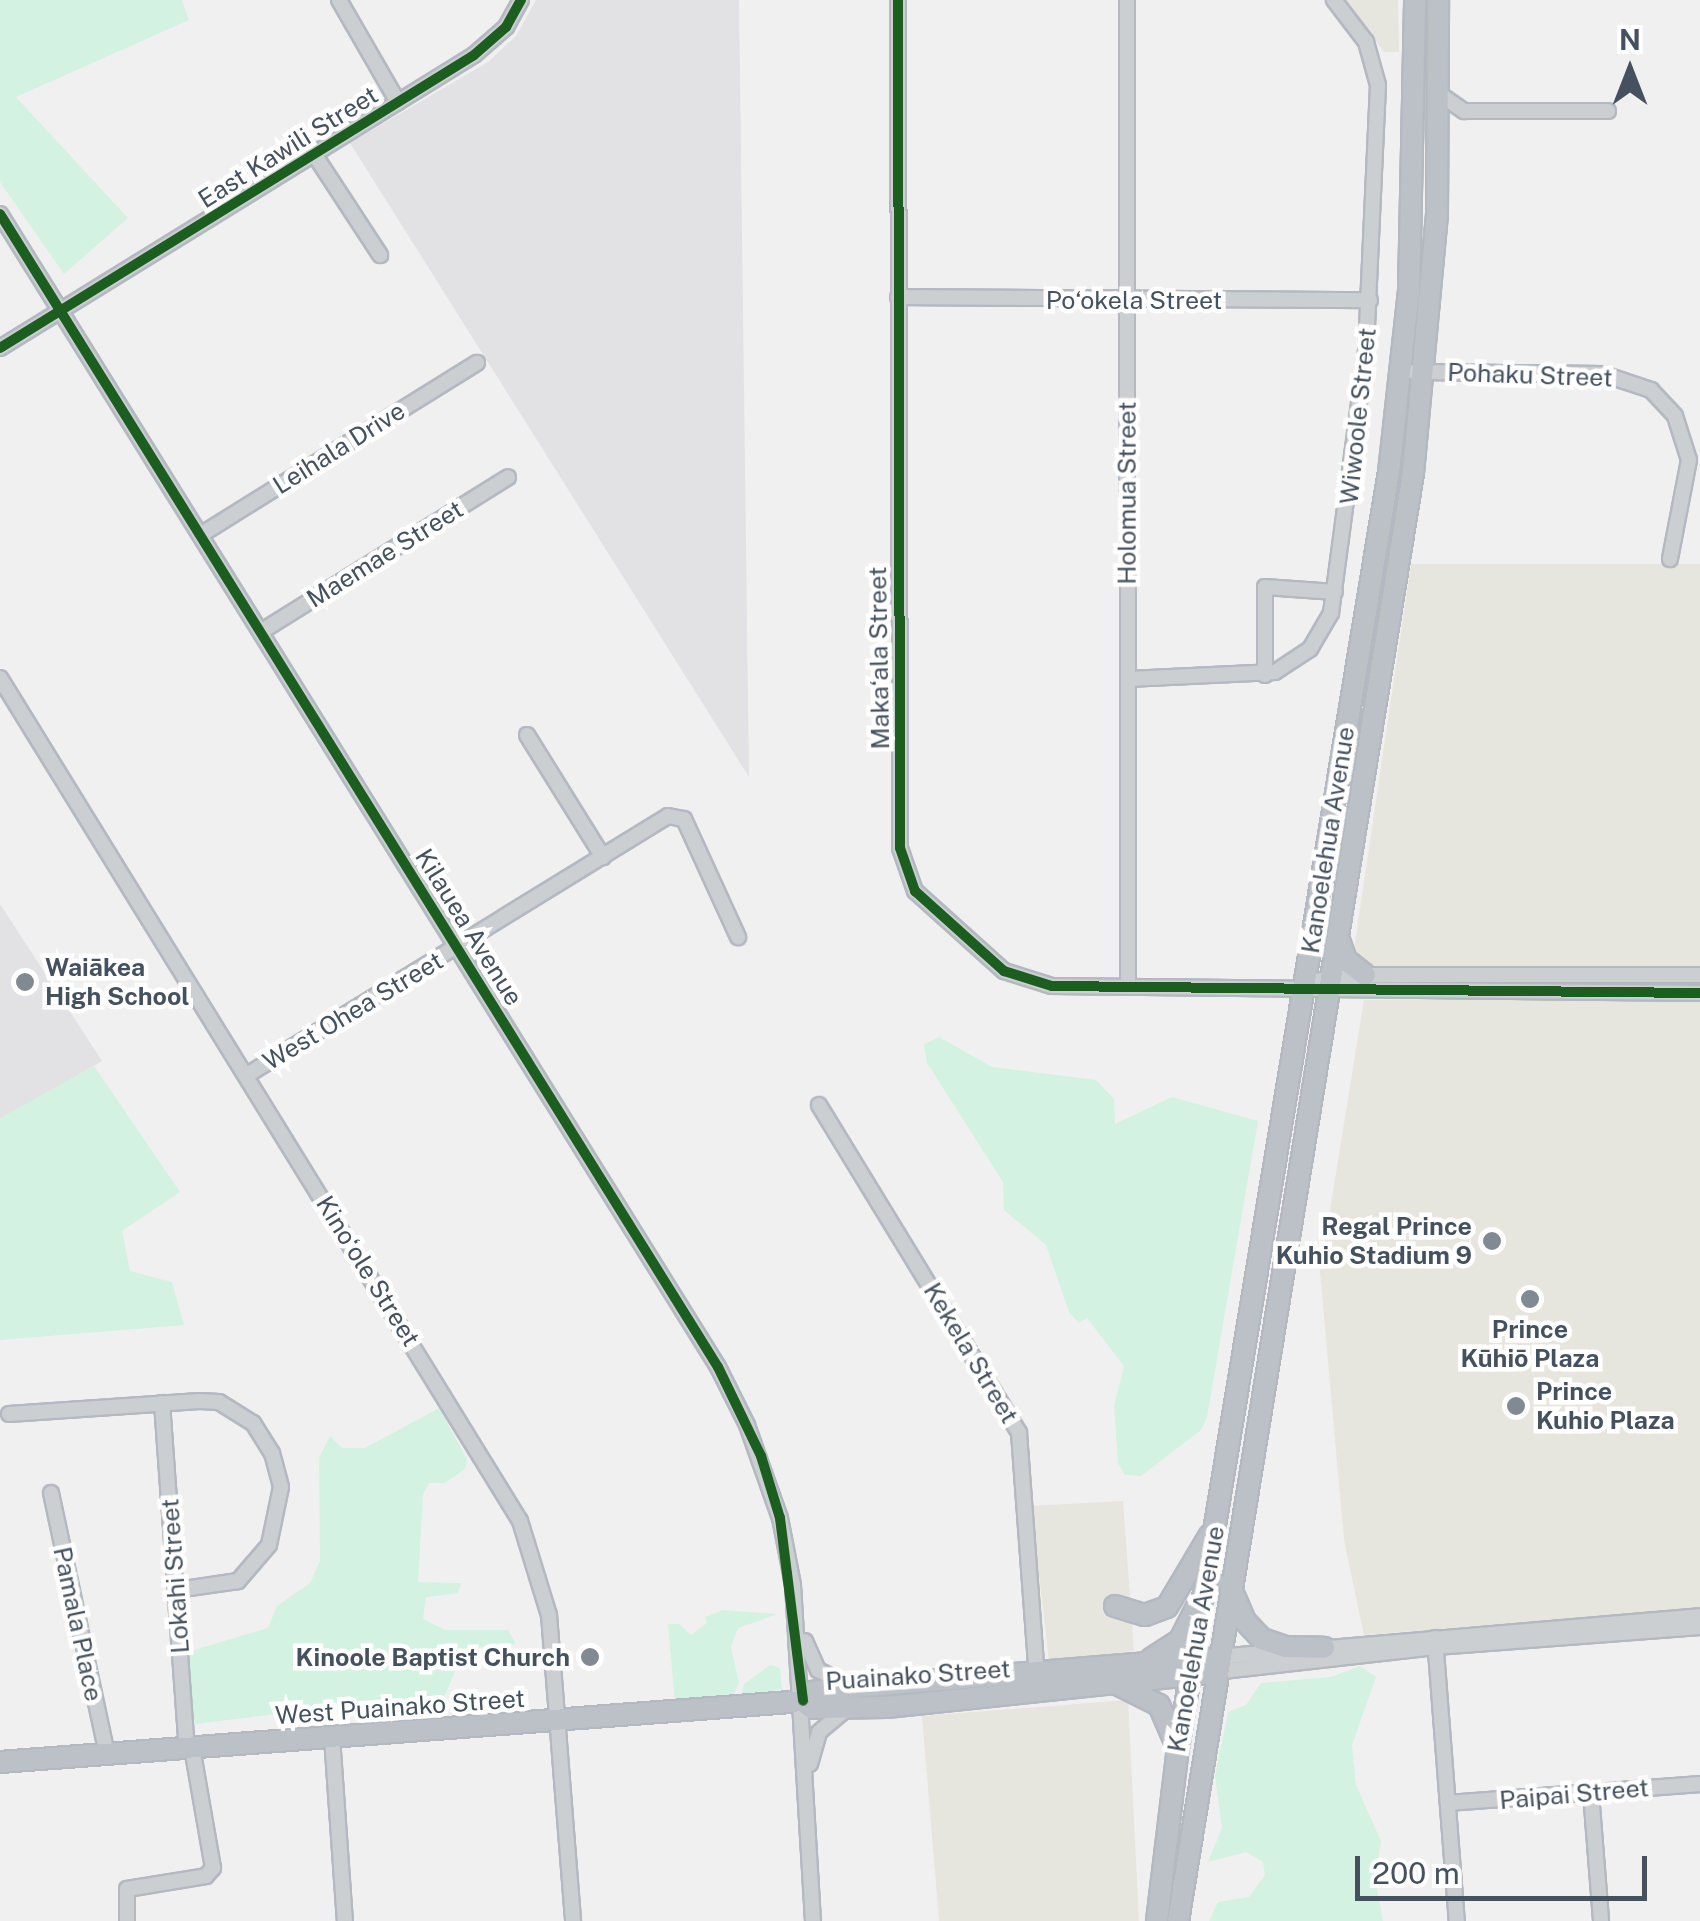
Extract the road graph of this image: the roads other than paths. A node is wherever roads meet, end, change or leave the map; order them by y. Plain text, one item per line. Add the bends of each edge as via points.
1 (339, 0) edge
2 (521, 0) edge
3 (898, 0) edge
4 (1127, 0) edge
5 (1334, 0) edge
6 (1414, 0) edge
7 (1438, 0) edge
8 (1438, 93) junction
9 (398, 102) junction
10 (1608, 110) dead end
11 (1464, 111) junction
12 (1438, 136) junction
13 (314, 154) junction
14 (0, 214) edge
15 (380, 255) dead end
16 (898, 297) junction
17 (1126, 300) junction
18 (1370, 300) junction
19 (59, 310) junction
20 (0, 348) edge
21 (477, 363) dead end
22 (1402, 372) junction
23 (1425, 372) junction
24 (1695, 460) edge
25 (508, 477) dead end
26 (202, 534) junction
27 (1670, 559) dead end
28 (1334, 592) junction
29 (262, 631) junction
30 (1265, 675) junction
31 (0, 678) edge
32 (1128, 679) junction
33 (527, 736) dead end
34 (603, 856) junction
35 (1338, 936) junction
36 (738, 937) dead end
37 (458, 947) junction
38 (1365, 974) junction
39 (1700, 974) edge
40 (1303, 985) junction
41 (1328, 985) junction
42 (1128, 986) junction
43 (1700, 993) edge
44 (247, 1076) junction
45 (818, 1105) dead end
46 (162, 1403) junction
47 (9, 1414) dead end
48 (51, 1493) dead end
49 (1218, 1520) junction
50 (1212, 1564) junction
51 (1229, 1584) junction
52 (793, 1585) junction
53 (176, 1590) junction
54 (1115, 1606) dead end
55 (1700, 1616) edge
56 (1700, 1628) edge
57 (1436, 1642) junction
58 (1324, 1648) junction
59 (1129, 1665) junction
60 (1216, 1665) junction
61 (1193, 1667) junction
62 (1038, 1682) junction
63 (1113, 1682) junction
64 (855, 1698) junction
65 (803, 1701) junction
66 (558, 1720) junction
67 (332, 1737) junction
68 (190, 1748) junction
69 (107, 1754) junction
70 (1177, 1756) junction
71 (0, 1762) edge
72 (1700, 1784) edge
73 (1592, 1793) junction
74 (1448, 1804) junction
75 (804, 1820) junction
76 (127, 1921) edge
77 (346, 1921) edge
78 (573, 1921) edge
79 (813, 1921) edge
80 (1156, 1921) edge
81 (1178, 1921) edge
82 (1456, 1921) edge
83 (1601, 1921) edge

1 - 9 street
2 - 9 street, East Kawili Street via 484,47
3 - 16 street, Maka‘ala Street
4 - 17 street, Holomua Street
5 - 18 street, Wiwoole Street via 1366,42 1378,85
6 - 22 highway, Kanoelehua Avenue
7 - 8 highway, Kanoelehua Avenue
8 - 11 street
8 - 12 highway, Kanoelehua Avenue
9 - 13 street, East Kawili Street
10 - 11 street
11 - 12 street
12 - 23 highway, Kanoelehua Avenue
13 - 15 street
13 - 19 street, East Kawili Street
14 - 19 street, Kilauea Avenue
16 - 17 street, Po‘okela Street
16 - 42 street, Maka‘ala Street via 903,868 937,914 1004,971 1052,986
17 - 18 street, Po‘okela Street
17 - 32 street, Holomua Street
18 - 28 street, Wiwoole Street
19 - 20 street, East Kawili Street
19 - 26 street, Kilauea Avenue
21 - 26 street, Leihala Drive
22 - 23 street, Pohaku Street
22 - 40 highway, Kanoelehua Avenue
23 - 24 street, Pohaku Street via 1632,380 1676,416
23 - 35 highway, Kanoelehua Avenue
24 - 27 street, Pohaku Street
25 - 29 street, Maemae Street
26 - 29 street, Kilauea Avenue
28 - 30 street, Wiwoole Street via 1316,641 1294,663
28 - 30 street via 1265,587
29 - 37 street, Kilauea Avenue
30 - 32 street, Wiwoole Street
31 - 44 street, Kinoʻole Street
32 - 42 street, Holomua Street
33 - 34 street
34 - 36 street, West Ohea Street via 668,816 684,819
34 - 37 street, West Ohea Street
35 - 38 highway via 1346,960
35 - 41 highway, Kanoelehua Avenue
37 - 44 street, West Ohea Street
37 - 52 street, Kilauea Avenue via 718,1367 761,1456
38 - 39 street
38 - 41 street
40 - 41 street, Maka‘ala Street
40 - 42 street, Maka‘ala Street
40 - 49 highway, Kanoelehua Avenue
41 - 43 street via 1431,994
41 - 51 highway, Kanoelehua Avenue
44 - 66 street, Kinoʻole Street via 509,1498 546,1598
45 - 62 street, Kekela Street via 1019,1433
46 - 47 street
46 - 53 street, Lokahi Street
46 - 53 street via 220,1402 239,1410 272,1453 280,1487 277,1527 249,1573 219,1587
48 - 69 street, Pamala Place
49 - 50 highway, Kanoelehua Avenue
49 - 54 highway via 1167,1607 1145,1615
50 - 59 highway via 1180,1640
50 - 61 highway, Kanoelehua Avenue
51 - 58 highway via 1245,1621 1262,1639 1285,1648
51 - 60 highway, Kanoelehua Avenue
52 - 64 street via 812,1661
52 - 65 street, Kilauea Avenue
53 - 68 street, Lokahi Street
55 - 57 street, Puainako Street
56 - 57 street, Puainako Street
57 - 58 street, Puainako Street
57 - 60 street, Puainako Street
57 - 74 street
58 - 60 street, Puainako Street
59 - 61 highway, Puainako Street
59 - 62 highway, Puainako Street
60 - 61 highway, Puainako Street
60 - 81 highway, Kanoelehua Avenue
61 - 63 highway, Puainako Street
61 - 70 highway, Kanoelehua Avenue
62 - 63 highway, Puainako Street
62 - 64 highway, Puainako Street
63 - 70 highway via 1162,1709
64 - 65 highway, Puainako Street via 811,1692
64 - 75 street via 815,1740
65 - 66 highway, West Puainako Street
65 - 75 street, Kilauea Avenue
66 - 67 highway, West Puainako Street
66 - 78 street, Kinoʻole Street
67 - 68 highway, West Puainako Street
67 - 77 street
68 - 69 highway, West Puainako Street
68 - 76 street, Lokahi Street via 214,1868 206,1876 127,1889
69 - 71 highway, West Puainako Street
70 - 80 highway, Kanoelehua Avenue
72 - 73 street, Paipai Street
73 - 74 street, Paipai Street
73 - 83 street
74 - 82 street
75 - 79 street, Kilauea Avenue

